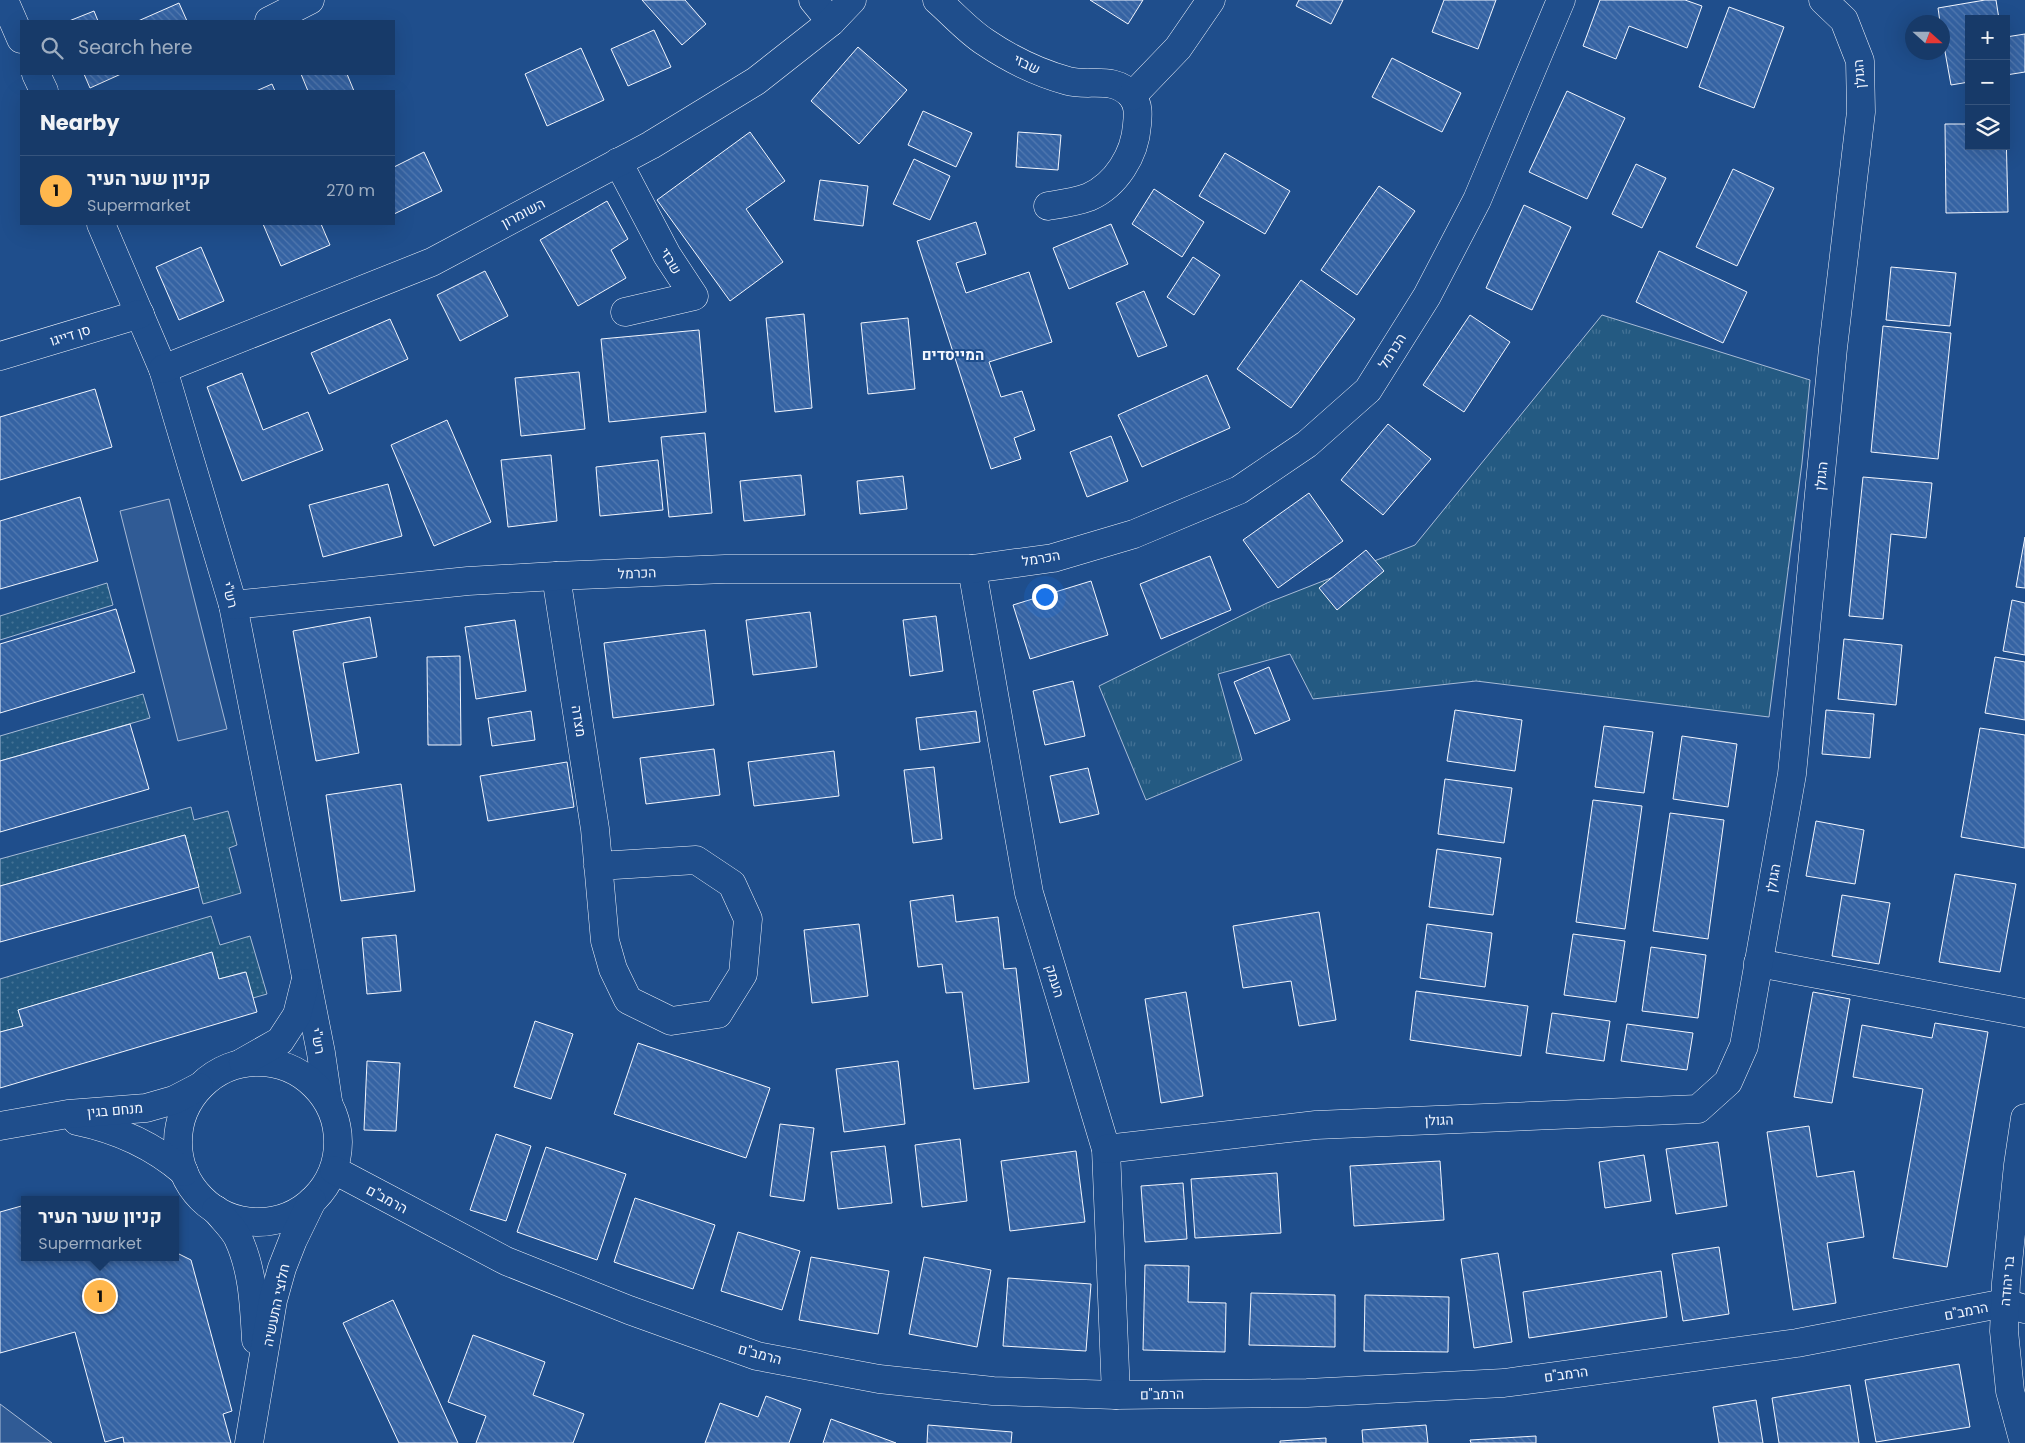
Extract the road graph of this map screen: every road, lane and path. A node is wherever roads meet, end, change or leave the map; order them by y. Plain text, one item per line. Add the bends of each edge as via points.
1 (4, 0) edge
2 (310, 0) edge
3 (813, 0) edge
4 (852, 0) edge
5 (937, 0) edge
6 (1211, 0) edge
7 (1561, 0) edge
8 (1823, 0) edge
9 (271, 20) edge
10 (831, 22) junction
11 (20, 37) edge
12 (36, 75) edge
13 (44, 90) edge
14 (1132, 96) junction
15 (618, 162) junction
16 (1048, 206) dead end
17 (101, 225) edge
18 (625, 312) dead end
19 (140, 314) junction
20 (0, 356) edge
21 (163, 369) junction
22 (972, 569) junction
23 (556, 576) junction
24 (233, 605) junction
25 (598, 866) junction
26 (1758, 963) junction
27 (306, 981) junction
28 (2025, 1013) edge
29 (240, 1063) junction
30 (199, 1087) junction
31 (328, 1101) junction
32 (2025, 1118) edge
33 (28, 1120) junction
34 (0, 1126) edge
35 (1106, 1149) junction
36 (334, 1170) junction
37 (184, 1172) junction
38 (312, 1201) junction
39 (216, 1210) junction
40 (2015, 1306) edge
41 (260, 1384) junction
42 (1116, 1395) junction
43 (249, 1443) edge
44 (2024, 1443) edge

1 - 11 street
2 - 9 street
3 - 10 street
4 - 10 street, השומרון
5 - 14 street, שבזי via 985,42 1034,69 1070,82 1102,82 1118,86
6 - 14 street via 1178,48
7 - 22 street, הכרמל via 1477,200 1427,296 1368,390 1307,444 1240,490 1134,534 1053,558
8 - 26 street, הגולן via 1844,20 1860,61 1861,112 1833,348 1792,774
10 - 15 street, השומרון via 756,82
12 - 13 street
14 - 16 street via 1138,110 1136,136 1128,159 1118,174 1107,186 1088,197
15 - 18 street, שבזי via 667,255 694,296
15 - 21 street, השומרון via 432,262
17 - 19 street, רש"י
19 - 20 street, סן דייגו
19 - 21 street, רש"י
21 - 24 street, רש"י
22 - 23 street, הכרמל via 725,570
22 - 35 street, העמק via 1029,893
23 - 24 street, הכרמל via 468,581
23 - 25 street, מצדה
24 - 27 street, רש"י
25 - 25 street via 604,942 612,969 628,1000 671,1021 718,1014 743,974 748,920 732,884 696,860
26 - 28 street
26 - 35 street, הגולן via 1744,1046 1728,1082 1698,1109 1316,1125
27 - 29 street, רש"י via 297,1015 280,1041
27 - 31 street, רש"י
29 - 30 street via 218,1072
29 - 31 street via 266,1061 291,1067 312,1081
30 - 33 street, מנחם בגין via 174,1100 146,1108
30 - 37 street via 181,1119 179,1155
31 - 36 street via 337,1124 339,1147
32 - 40 street, בר יהודה via 2018,1165
33 - 34 street, מנחם בגין
33 - 37 street, מנחם בגין via 54,1119 97,1125 148,1146
35 - 42 street, העמק
36 - 38 street
36 - 42 street, הרמב"ם via 506,1261 757,1356 879,1379 993,1391
37 - 39 street via 197,1194
38 - 39 street via 276,1221 234,1219
38 - 41 street, חלוצי התעשיה via 282,1268 273,1300
39 - 41 street, חלוצי התעשיה via 237,1236 248,1264
40 - 42 street, הרמב"ם via 1797,1343 1504,1383 1306,1393
40 - 44 street, בר יהודה via 2004,1331 2010,1391
41 - 43 street, חלוצי התעשיה

